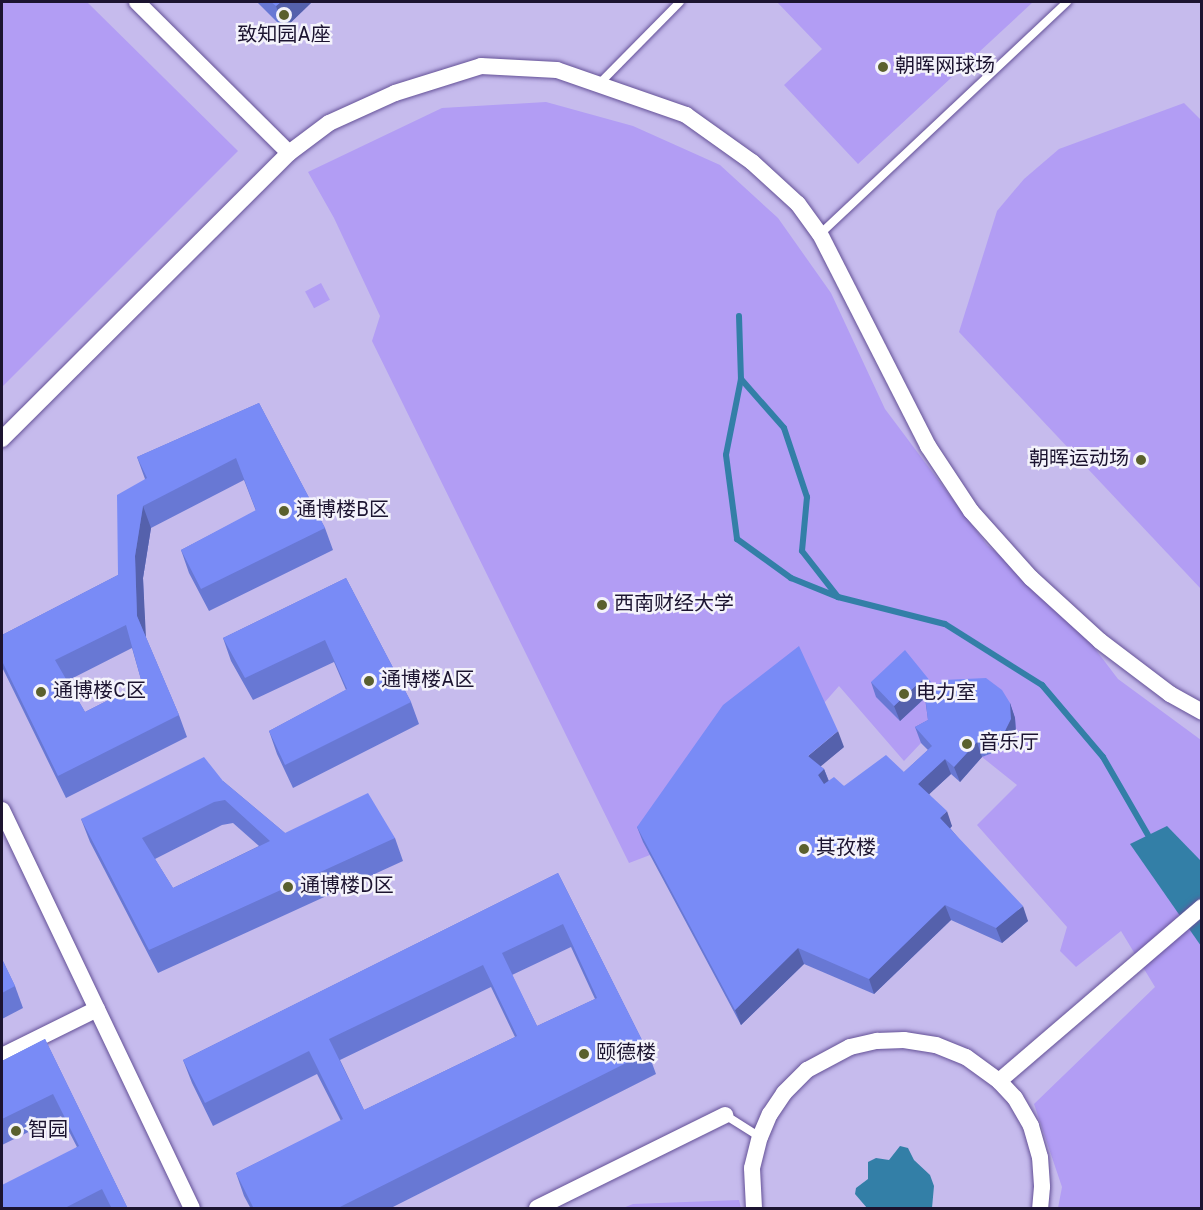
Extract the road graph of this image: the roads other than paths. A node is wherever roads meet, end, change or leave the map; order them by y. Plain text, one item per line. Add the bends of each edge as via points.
1 (137, 2) edge
2 (681, 2) edge
3 (1067, 2) edge
4 (599, 84) junction
5 (289, 153) junction
6 (820, 234) junction
7 (2, 440) edge
8 (1202, 712) edge
9 (2, 811) edge
10 (1202, 907) edge
11 (97, 1009) junction
12 (2, 1056) edge
13 (999, 1081) junction
14 (725, 1115) joint
15 (759, 1137) junction
16 (192, 1209) edge
17 (537, 1209) edge
18 (754, 1209) edge
19 (1040, 1209) edge

1 - 5 street
2 - 4 lane
3 - 6 lane
4 - 5 street via 557,70 481,66 394,93 329,123
4 - 6 street via 686,115 752,162 798,204
5 - 7 street
6 - 8 street via 928,446 971,511 1031,578 1100,641 1170,694
9 - 11 street
10 - 13 street
11 - 12 street
11 - 16 street
13 - 15 street via 966,1057 936,1045 904,1040 859,1045 807,1070 784,1093
13 - 19 street via 1015,1098 1031,1126 1040,1157
14 - 15 lane
14 - 17 street
15 - 18 street via 752,1168

